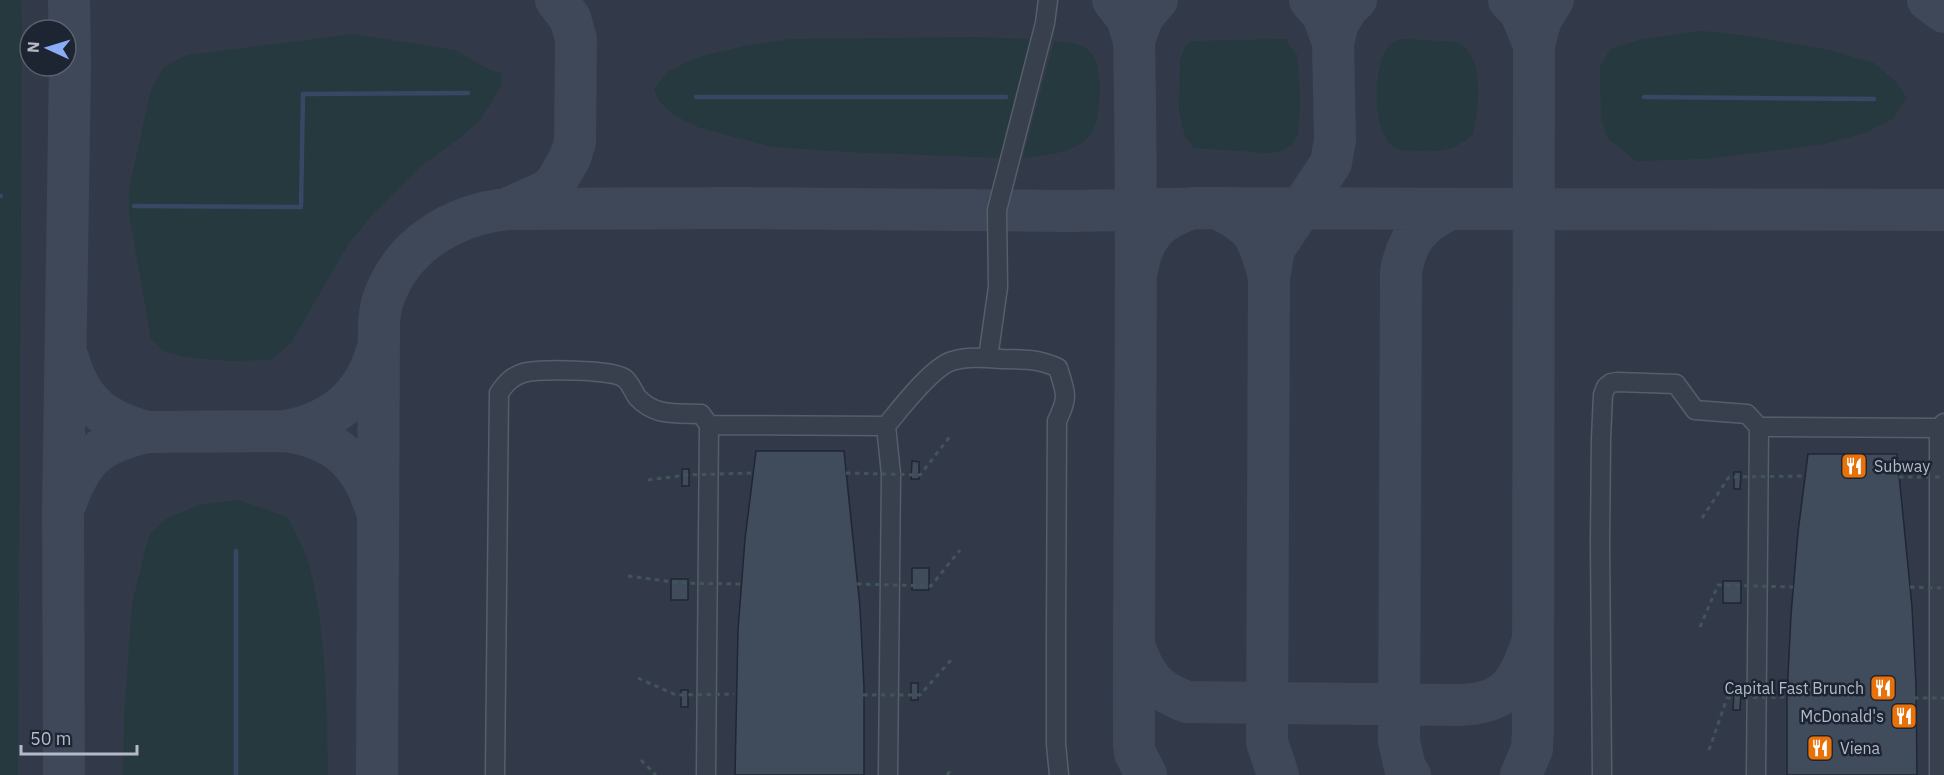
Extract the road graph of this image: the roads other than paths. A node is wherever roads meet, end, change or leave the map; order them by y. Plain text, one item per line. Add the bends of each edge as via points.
1 (1048, 0) edge
2 (988, 358) junction
3 (709, 425) junction
4 (1942, 425) edge
5 (886, 426) junction
6 (1759, 427) junction
7 (1942, 477) edge
8 (1942, 588) edge
9 (1942, 698) edge
10 (495, 775) edge
11 (706, 775) edge
12 (888, 775) edge
13 (1059, 775) edge
14 (1602, 775) edge
15 (1756, 775) edge
16 (1939, 775) edge

1 - 2 lane via 998,210 998,287
2 - 5 lane via 951,361 938,368
2 - 13 lane via 1046,362 1058,368 1065,390 1066,403 1057,421
3 - 5 lane
3 - 10 lane via 701,414 664,413 650,408 636,396 624,377 605,372 524,373 508,380 499,393
3 - 11 lane
4 - 6 lane
4 - 7 lane
5 - 12 lane via 891,474
6 - 14 lane via 1747,414 1695,410 1676,384 1611,382 1606,387 1601,439
6 - 15 lane
7 - 8 lane
8 - 9 lane
9 - 16 lane

